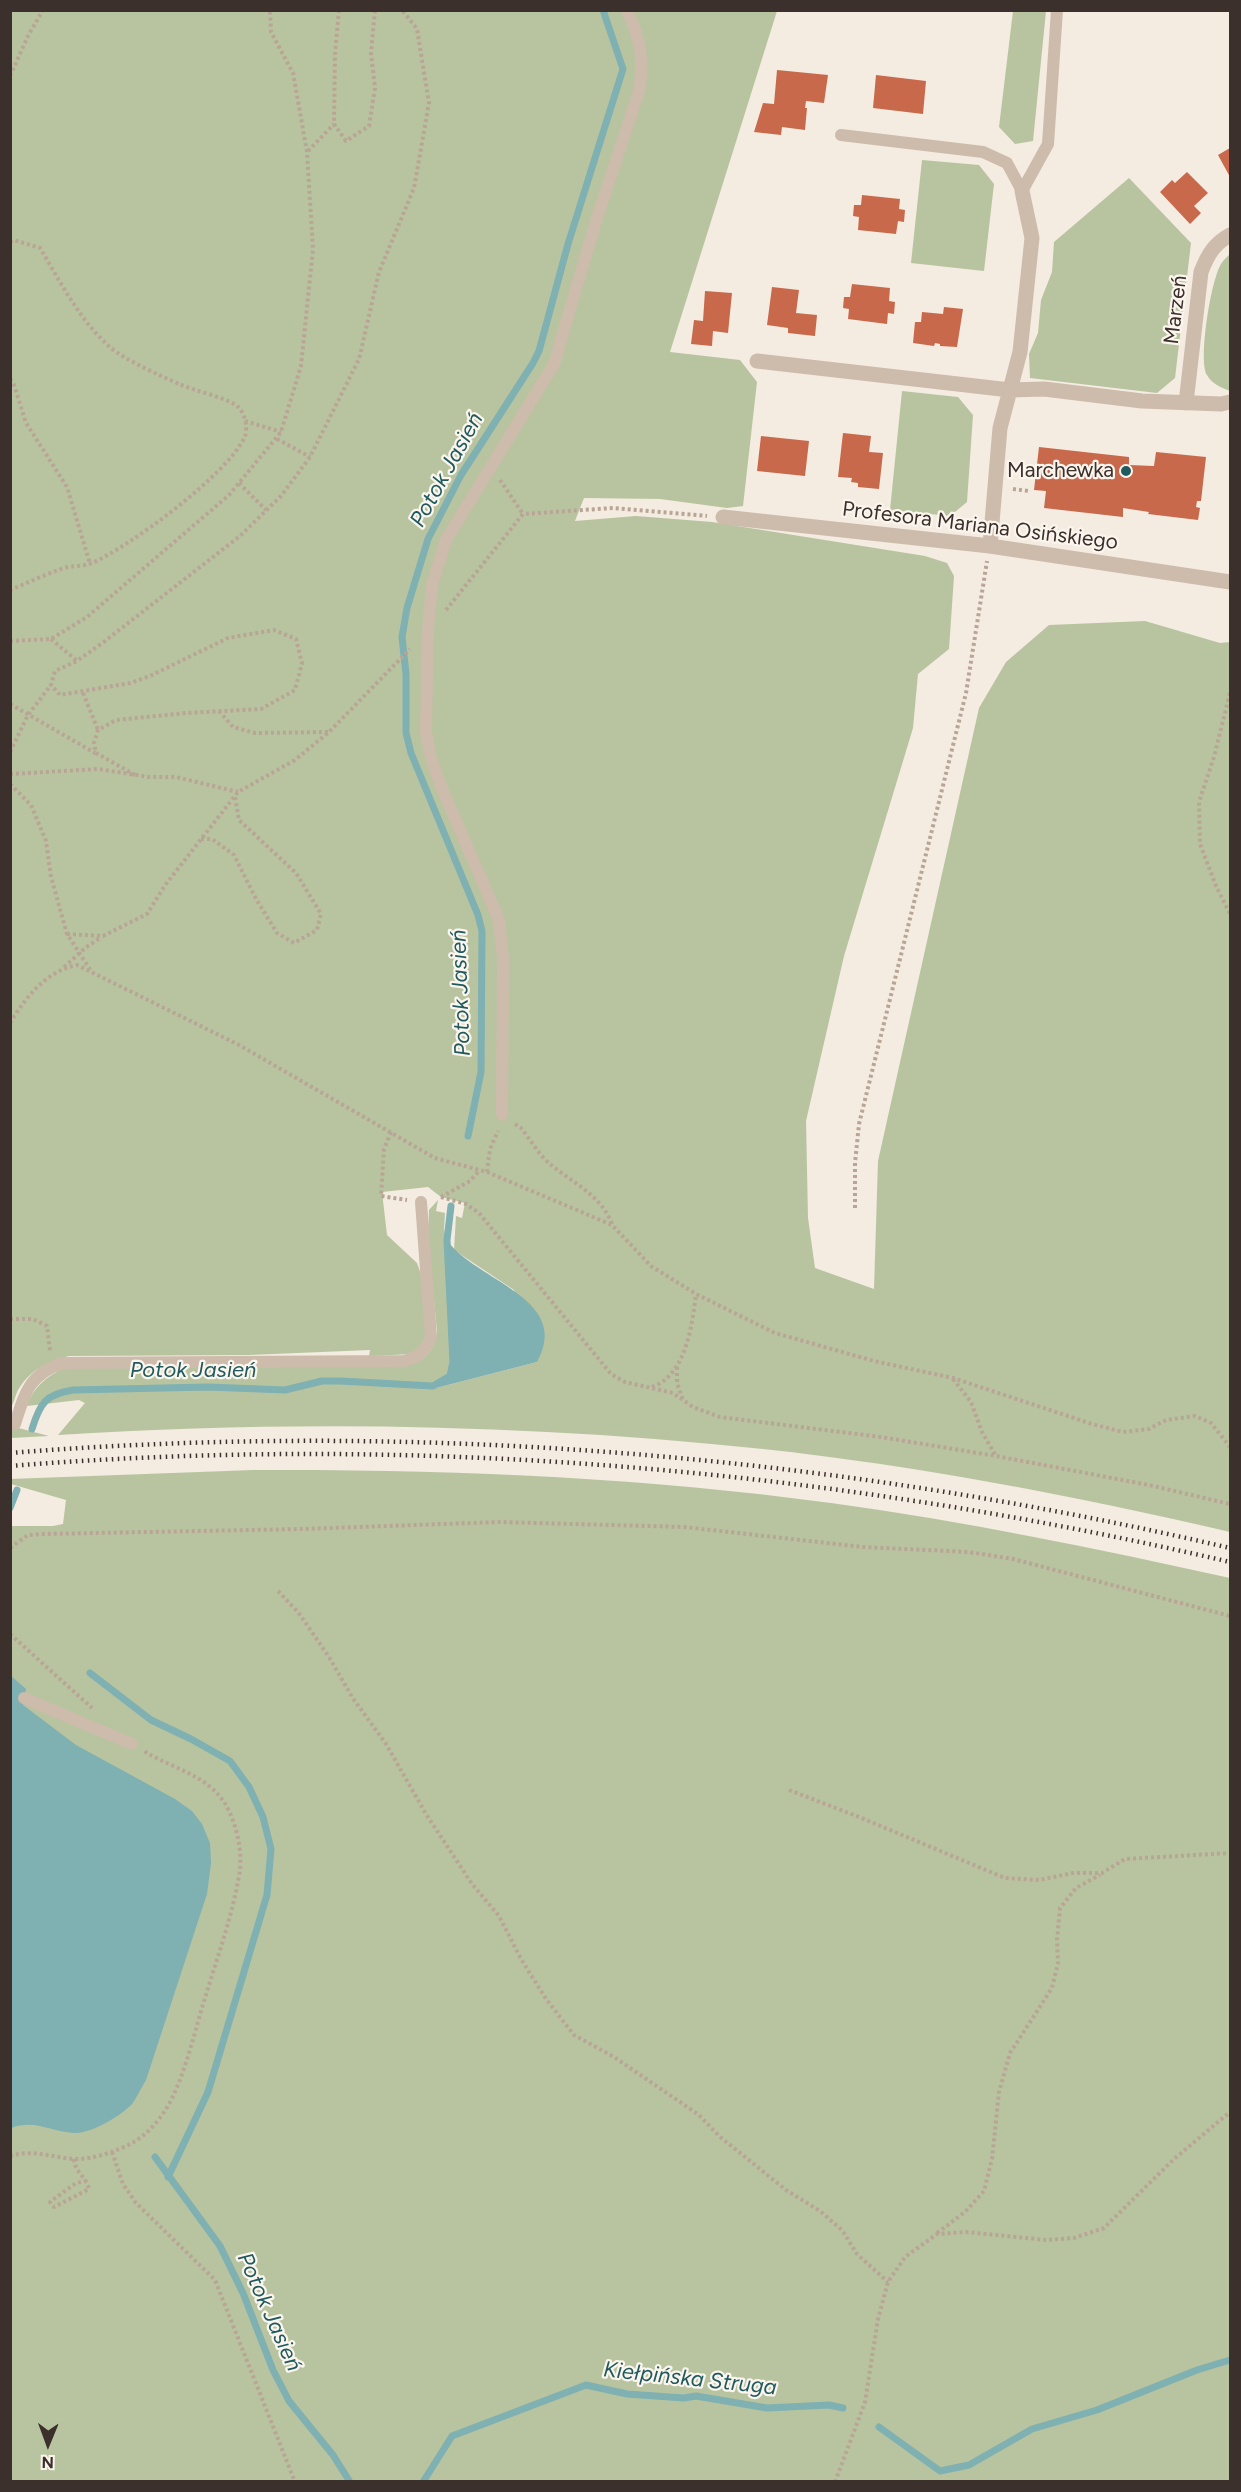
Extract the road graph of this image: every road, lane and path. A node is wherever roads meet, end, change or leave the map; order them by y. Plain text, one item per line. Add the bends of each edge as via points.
1 (43, 10) edge
2 (270, 10) edge
3 (339, 10) edge
4 (375, 10) edge
5 (402, 10) edge
6 (627, 10) edge
7 (1057, 10) edge
8 (10, 76) edge
9 (334, 124) junction
10 (841, 135) dead end
11 (307, 152) junction
12 (1022, 191) junction
13 (1230, 235) edge
14 (10, 242) edge
15 (757, 361) dead end
16 (10, 380) edge
17 (1010, 390) junction
18 (1230, 402) edge
19 (1186, 403) junction
20 (245, 421) junction
21 (281, 432) junction
22 (277, 439) junction
23 (310, 457) junction
24 (490, 466) junction
25 (239, 483) junction
26 (267, 510) junction
27 (523, 514) junction
28 (723, 517) joint
29 (990, 546) junction
30 (90, 564) junction
31 (1230, 582) edge
32 (10, 590) edge
33 (428, 630) junction
34 (51, 639) junction
35 (10, 641) edge
36 (76, 661) junction
37 (51, 685) junction
38 (83, 693) junction
39 (1230, 693) edge
40 (10, 704) edge
41 (219, 711) junction
42 (28, 715) junction
43 (98, 730) junction
44 (329, 732) junction
45 (10, 752) edge
46 (96, 753) junction
47 (10, 774) edge
48 (135, 775) junction
49 (10, 784) edge
50 (236, 794) junction
51 (201, 839) junction
52 (1230, 914) edge
53 (67, 934) junction
54 (104, 936) junction
55 (79, 953) junction
56 (63, 968) junction
57 (91, 971) junction
58 (10, 1023) edge
59 (502, 1115) junction
60 (391, 1132) junction
61 (480, 1170) junction
62 (487, 1172) junction
63 (421, 1202) joint
64 (855, 1208) dead end
65 (612, 1225) junction
66 (696, 1294) junction
67 (10, 1319) edge
68 (677, 1366) junction
69 (51, 1367) junction
70 (953, 1378) junction
71 (651, 1388) junction
72 (684, 1401) junction
73 (15, 1424) dead end
74 (1230, 1447) edge
75 (996, 1456) junction
76 (1230, 1504) edge
77 (10, 1548) edge
78 (278, 1591) dead end
79 (1230, 1616) edge
80 (10, 1634) edge
81 (24, 1698) dead end
82 (99, 1714) dead end
83 (132, 1744) joint
84 (789, 1790) dead end
85 (1230, 1853) edge
86 (1102, 1873) junction
87 (1230, 2112) edge
88 (112, 2151) junction
89 (10, 2156) edge
90 (74, 2159) junction
91 (87, 2181) junction
92 (937, 2234) junction
93 (888, 2282) junction
94 (295, 2481) edge
95 (835, 2481) edge

1 - 8 path
2 - 11 path via 271,32 293,74
3 - 9 path
4 - 9 path via 371,53 375,88 369,126 345,141
5 - 23 path via 417,29 429,103 414,188 379,273 359,358
6 - 24 lane via 642,48 639,91 555,364
7 - 12 lane via 1048,144
9 - 11 path
10 - 12 lane via 983,152 1007,163
11 - 21 path via 313,249 301,366
12 - 17 street via 1032,238 1020,352
13 - 19 street, Marzeń via 1218,242 1201,272
14 - 20 path via 40,248 81,317 112,349 174,382 231,401 239,407
15 - 17 street
16 - 30 path via 14,382 26,423 67,487
17 - 19 street via 1044,389
17 - 29 street via 1000,428
18 - 19 street
20 - 21 path
20 - 30 path via 246,434 240,446 201,487 133,540
21 - 22 path
22 - 23 path
22 - 25 path
23 - 26 path
24 - 27 path
24 - 33 lane via 446,540 432,585
25 - 26 path
25 - 34 path via 87,617
26 - 36 path via 240,536
27 - 28 path via 614,508
27 - 33 path
28 - 29 street, Profesora Mariana Osińskiego
29 - 31 street, Profesora Mariana Osińskiego
29 - 64 path via 966,693 859,1124
30 - 32 path via 63,568
33 - 44 path
33 - 59 lane via 426,732 431,758 499,920 502,938
34 - 35 path
34 - 36 path
36 - 37 path via 55,671
37 - 38 path via 60,696
37 - 42 path
38 - 41 path via 150,676 228,638 274,630 296,639 302,663 295,690 261,709
38 - 43 path
39 - 52 path via 1199,802 1200,844
40 - 42 path
41 - 43 path via 116,720
41 - 44 path via 233,727 255,733
42 - 45 path
42 - 46 path
43 - 46 path
44 - 50 path via 295,760
46 - 48 path
47 - 48 path via 98,769
48 - 50 path via 176,777
49 - 53 path via 31,805 46,841 51,877
50 - 51 path
50 - 51 path via 238,820 296,873 321,914 317,930 294,943 277,933 234,855 212,839
51 - 54 path via 147,914
53 - 54 path
53 - 55 path
54 - 55 path
55 - 56 path
55 - 57 path
56 - 57 path via 77,965
56 - 58 path via 42,982
57 - 60 path via 240,1045
59 - 62 path
59 - 65 path via 521,1128 548,1163 607,1210
60 - 61 path via 435,1158
60 - 63 path via 384,1149 381,1196
61 - 62 path
61 - 71 path via 470,1181 441,1197 466,1204 479,1213 610,1374
62 - 65 path
63 - 69 lane via 432,1337 417,1357 404,1361 74,1362
65 - 66 path via 651,1266
66 - 68 path via 692,1324
66 - 70 path via 775,1333
67 - 69 path via 33,1319 47,1326
68 - 71 path via 671,1377
68 - 72 path via 677,1383
69 - 73 lane via 32,1380
70 - 74 path via 1123,1432 1195,1416 1211,1423
70 - 75 path via 972,1402 982,1432
71 - 72 path
72 - 75 path via 720,1417
75 - 76 path via 1139,1482
77 - 79 path via 28,1535 43,1534 500,1522 684,1527 1013,1559
78 - 93 path via 330,1657 426,1814 472,1884 499,1916 546,1999 574,2035 614,2057 699,2115 786,2190 842,2230 857,2254
80 - 82 path
81 - 83 lane
83 - 88 path via 204,1781 220,1797 235,1827 240,1875 174,2094 148,2131
84 - 86 path via 1005,1878 1039,1880
85 - 86 path via 1125,1859
86 - 92 path via 1076,1888 1060,1908 1058,1963 1052,1988 1010,2053 999,2092 992,2159 984,2191
87 - 92 path via 1104,2228 1074,2238 1046,2240 966,2232
88 - 90 path
88 - 94 path via 123,2184 136,2203 214,2280
89 - 90 path via 35,2152
90 - 91 path via 76,2171
91 - 91 path via 89,2189 54,2207 51,2202 76,2183
92 - 93 path via 905,2257
93 - 95 path via 865,2402

